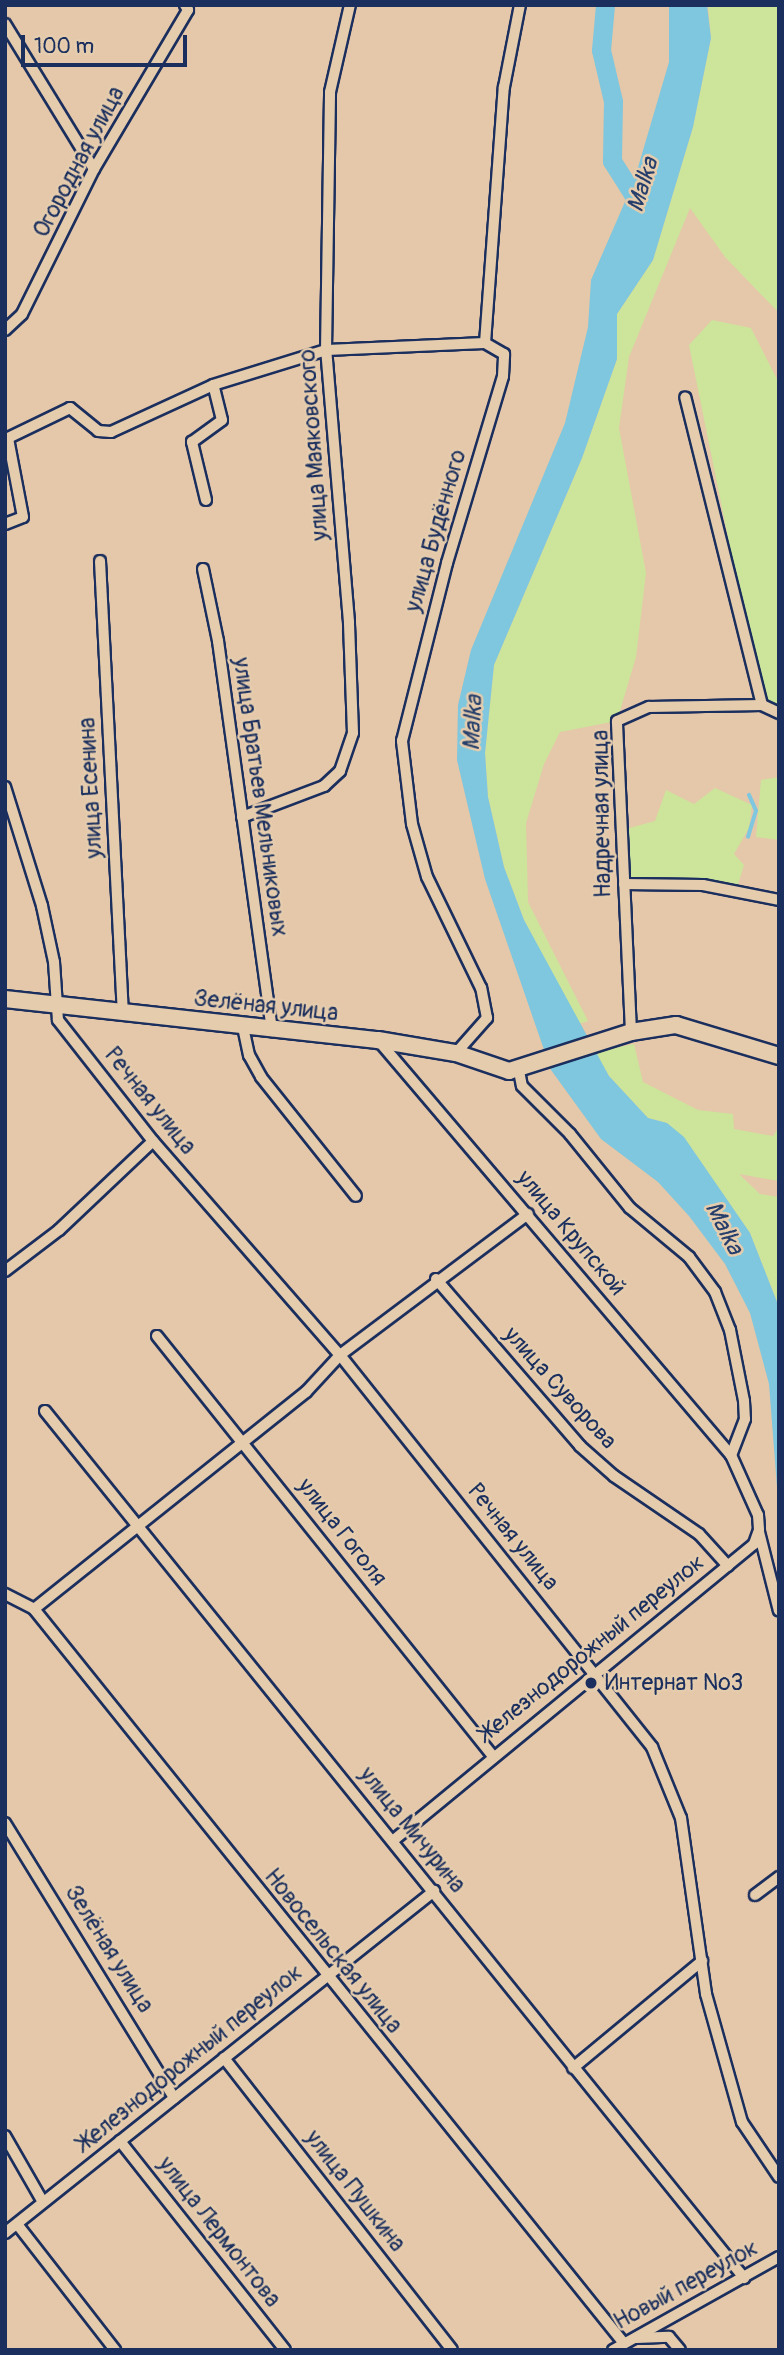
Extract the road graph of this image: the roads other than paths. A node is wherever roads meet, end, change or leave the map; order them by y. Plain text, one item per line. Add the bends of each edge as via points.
1 (349, 5) edge
2 (520, 5) edge
3 (186, 8) edge
4 (5, 24) edge
5 (94, 169) junction
6 (5, 330) edge
7 (485, 343) junction
8 (326, 350) junction
9 (213, 385) junction
10 (685, 397) dead end
11 (7, 433) edge
12 (206, 500) dead end
13 (5, 524) edge
14 (100, 561) dead end
15 (203, 569) dead end
16 (762, 705) junction
17 (779, 713) edge
18 (5, 787) edge
19 (242, 817) junction
20 (624, 884) junction
21 (779, 900) edge
22 (5, 999) edge
23 (57, 1004) junction
24 (123, 1013) junction
25 (243, 1027) junction
26 (272, 1031) junction
27 (631, 1032) junction
28 (378, 1040) junction
29 (456, 1053) junction
30 (779, 1056) edge
31 (519, 1071) junction
32 (153, 1141) junction
33 (356, 1196) dead end
34 (528, 1214) junction
35 (5, 1271) edge
36 (436, 1279) junction
37 (157, 1336) dead end
38 (340, 1355) junction
39 (45, 1411) dead end
40 (244, 1442) junction
41 (731, 1455) junction
42 (137, 1530) junction
43 (758, 1530) junction
44 (728, 1566) junction
45 (5, 1594) edge
46 (34, 1609) junction
47 (779, 1611) edge
48 (594, 1672) junction
49 (492, 1755) junction
50 (5, 1823) edge
51 (394, 1840) junction
52 (779, 1877) edge
53 (434, 1891) junction
54 (755, 1895) dead end
55 (702, 1961) junction
56 (326, 1976) junction
57 (224, 2058) junction
58 (573, 2068) junction
59 (174, 2098) junction
60 (5, 2136) edge
61 (120, 2141) junction
62 (779, 2177) edge
63 (44, 2202) junction
64 (17, 2224) junction
65 (5, 2233) edge
66 (776, 2264) edge
67 (744, 2278) junction
68 (628, 2340) junction
69 (116, 2350) edge
70 (285, 2350) edge
71 (452, 2350) edge
72 (613, 2350) edge
73 (680, 2350) edge

1 - 8 street, улица Маяковского via 330,92
2 - 7 street via 504,87
3 - 5 street, Огородная улица
4 - 5 street
5 - 6 street, Огородная улица via 22,314
7 - 8 street
7 - 29 street, улица Будённого via 504,354 503,376 447,563 402,741 412,824 427,877 481,988 487,1018
8 - 9 street
8 - 19 street, улица Маяковского via 349,622 353,733 340,771 324,786
9 - 11 street via 111,432 98,431 70,408
9 - 12 street via 222,420 192,442
10 - 16 street
11 - 13 street via 23,517
14 - 24 street, улица Есенина
15 - 19 street, улица Братьев Мельниковых
16 - 17 street
16 - 20 street, Надречная улица via 649,707 617,721
18 - 23 street, Речная улица via 42,906
19 - 26 street, улица Братьев Мельниковых
20 - 21 street via 703,885
20 - 27 street, Надречная улица
22 - 23 street, Зелёная улица
23 - 24 street, Зелёная улица
23 - 32 street, Речная улица via 58,1020
24 - 25 street, Зелёная улица
25 - 26 street, Зелёная улица
25 - 33 street via 249,1055 261,1077
26 - 28 street, Зелёная улица
27 - 30 street via 676,1025
27 - 31 street
28 - 29 street, Зелёная улица
28 - 34 street, улица Крупской
29 - 31 street, Зелёная улица
31 - 41 street via 522,1086 570,1133 630,1208 689,1257 715,1292 730,1330 744,1401 745,1419
32 - 35 street via 59,1230
32 - 38 street, Речная улица
34 - 36 street
34 - 41 street, улица Крупской
36 - 38 street
36 - 44 street, улица Суворова via 580,1447 699,1534
37 - 40 street, улица Гоголя
38 - 40 street via 306,1392
38 - 48 street, Речная улица
39 - 42 street, улица Мичурина
40 - 42 street
40 - 49 street, улица Гоголя
41 - 43 street, улица Крупской via 758,1515
42 - 46 street
42 - 51 street, улица Мичурина
43 - 44 street, Железнодорожный переулок via 754,1544
43 - 47 street
44 - 48 street, Железнодорожный переулок
45 - 46 street, Новосельская улица
46 - 56 street, Новосельская улица
48 - 49 street, Железнодорожный переулок
48 - 55 street, Речная улица via 652,1747 681,1818
49 - 51 street, Железнодорожный переулок
50 - 59 street, Зелёная улица
51 - 53 street, улица Мичурина
52 - 54 street
53 - 56 street, Железнодорожный переулок
53 - 58 street, улица Мичурина
55 - 58 street
55 - 62 street, Речная улица via 742,2122
56 - 57 street, Железнодорожный переулок
56 - 68 street, Новосельская улица
57 - 59 street, Железнодорожный переулок
57 - 71 street, улица Пушкина
58 - 67 street, улица Мичурина
59 - 61 street, Железнодорожный переулок
60 - 63 street
61 - 63 street, Железнодорожный переулок
61 - 70 street, улица Лермонтова
63 - 64 street, Железнодорожный переулок
64 - 65 street, Железнодорожный переулок
64 - 69 street
66 - 67 street, Новый переулок
67 - 68 street, Новый переулок
68 - 72 street, Новый переулок
68 - 73 street via 669,2337

